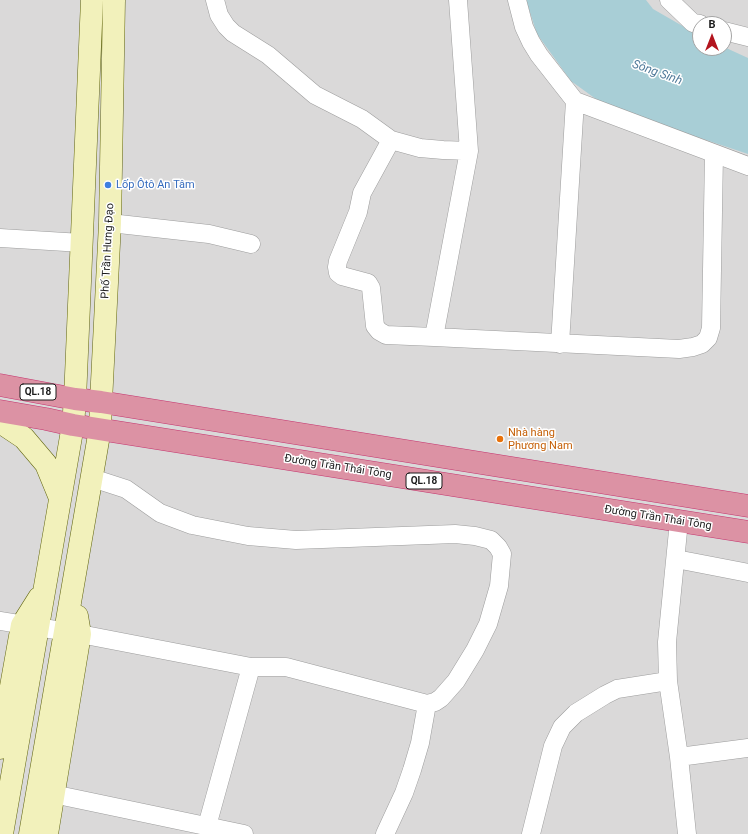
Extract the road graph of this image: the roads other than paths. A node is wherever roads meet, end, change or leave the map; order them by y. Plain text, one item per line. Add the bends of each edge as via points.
1 (92, 0) edge
2 (114, 0) edge
3 (215, 0) edge
4 (458, 0) edge
5 (518, 0) edge
6 (668, 0) edge
7 (692, 21) edge
8 (732, 33) edge
9 (748, 37) edge
10 (575, 101) junction
11 (391, 140) junction
12 (469, 151) junction
13 (714, 154) junction
14 (748, 166) edge
15 (110, 223) junction
16 (0, 238) edge
17 (82, 243) junction
18 (251, 244) dead end
19 (434, 337) junction
20 (560, 344) junction
21 (0, 385) edge
22 (75, 399) junction
23 (101, 402) junction
24 (0, 411) edge
25 (0, 422) edge
26 (73, 425) junction
27 (100, 429) junction
28 (92, 478) junction
29 (60, 498) junction
30 (748, 506) edge
31 (679, 521) junction
32 (748, 532) edge
33 (676, 559) junction
34 (748, 573) edge
35 (0, 621) edge
36 (30, 626) junction
37 (73, 633) junction
38 (251, 667) junction
39 (668, 681) junction
40 (427, 704) junction
41 (0, 748) edge
42 (748, 748) edge
43 (679, 757) junction
44 (53, 794) junction
45 (207, 826) junction
46 (2, 834) edge
47 (30, 834) edge
48 (47, 834) edge
49 (244, 834) edge
50 (385, 834) edge
51 (531, 834) edge
52 (687, 834) edge

1 - 17 main road
2 - 15 main road, Phố Trần Hưng Đạo
3 - 11 street via 219,15 234,33 268,55 314,95 362,119
4 - 12 street
5 - 10 street via 524,27 531,42
6 - 7 street
8 - 9 street
10 - 13 street
10 - 20 street
11 - 12 street via 420,148
11 - 19 street via 362,193 358,212 338,261 338,273 368,283 371,288 375,326 379,332 386,335
12 - 19 street
13 - 14 street
13 - 20 street via 711,328 708,338 702,344 678,349
15 - 18 street via 209,234
15 - 23 main road, Phố Trần Hưng Đạo
16 - 17 street
17 - 22 main road
19 - 20 street
21 - 22 highway, QL.18
22 - 23 highway, QL.18
22 - 26 main road
23 - 27 main road, Phố Trần Hưng Đạo
23 - 30 highway, QL.18
24 - 26 highway, Đường Trần Thái Tông / QL.18
25 - 29 main road via 24,438 46,464
26 - 27 highway, Đường Trần Thái Tông / QL.18
26 - 29 main road
27 - 28 main road, Phố Trần Hưng Đạo
27 - 31 highway, Đường Trần Thái Tông / QL.18
28 - 37 main road, Phố Trần Hưng Đạo via 72,593
28 - 40 street via 126,489 160,513 192,525 248,536 296,540 455,534 491,540 502,554 499,586 488,624 456,681 435,702
29 - 36 main road via 44,588
31 - 32 highway, Đường Trần Thái Tông / QL.18
31 - 33 street
33 - 34 street
33 - 39 street via 667,642
35 - 36 street
36 - 37 street
36 - 41 main road
36 - 46 main road
37 - 38 street
37 - 44 main road
37 - 47 main road
38 - 40 street via 286,667 301,670
38 - 45 street
39 - 43 street
39 - 51 street via 617,689 576,713 562,727 553,746
40 - 50 street via 412,770
42 - 43 street
43 - 52 street
44 - 45 street
44 - 48 main road
45 - 49 street

